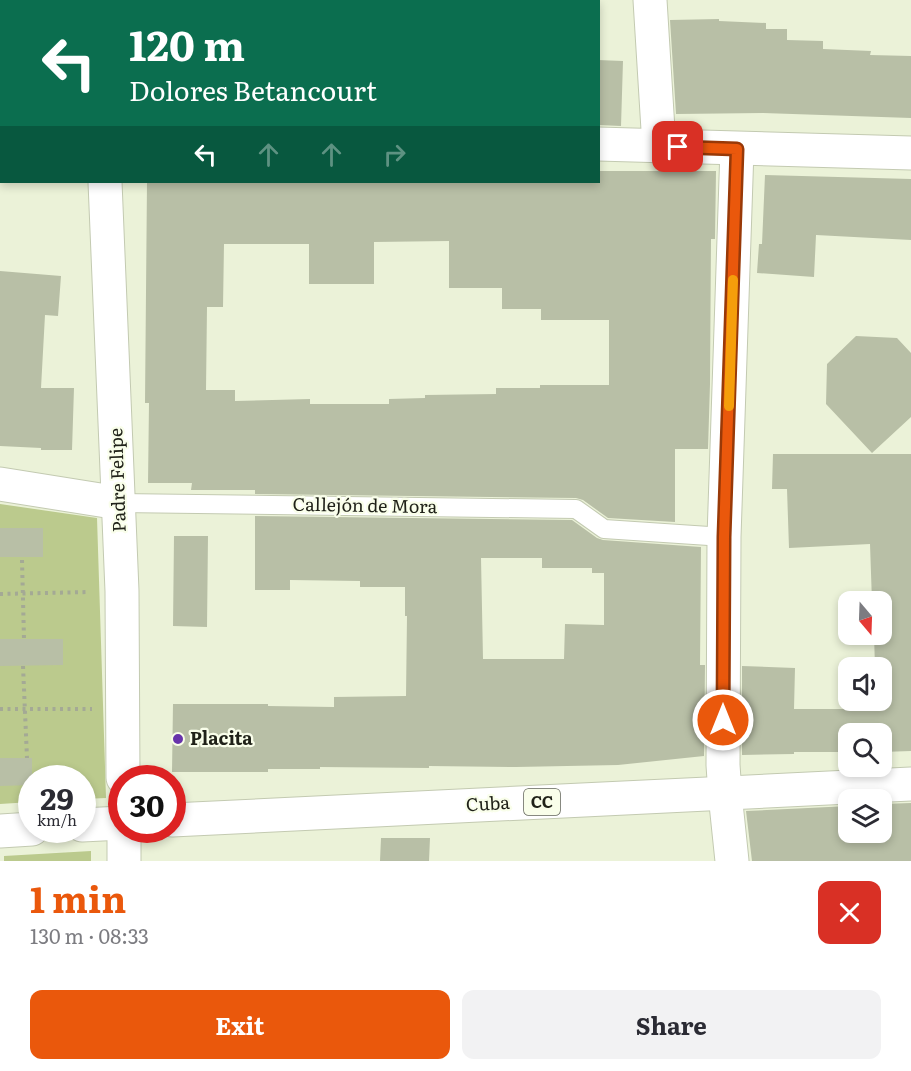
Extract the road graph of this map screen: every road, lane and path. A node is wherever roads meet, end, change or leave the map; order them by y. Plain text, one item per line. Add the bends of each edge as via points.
1 (650, 0) edge
2 (600, 144) edge
3 (659, 146) junction
4 (737, 149) junction
5 (911, 153) edge
6 (105, 183) edge
7 (0, 484) edge
8 (119, 503) junction
9 (724, 537) junction
10 (22, 560) dead end
11 (122, 591) junction
12 (22, 593) junction
13 (0, 594) edge
14 (24, 639) dead end
15 (23, 666) dead end
16 (0, 709) edge
17 (25, 709) junction
18 (124, 709) junction
19 (27, 758) dead end
20 (123, 765) edge
21 (911, 784) edge
22 (725, 794) junction
23 (186, 819) edge
24 (18, 822) edge
25 (0, 831) edge
26 (124, 843) edge
27 (124, 861) edge
28 (732, 861) edge

1 - 3 street
2 - 3 street
3 - 4 street
4 - 5 street
4 - 9 street
6 - 8 street, Padre Felipe
7 - 8 street, Callejón de Mora
8 - 9 lane, Callejón de Mora via 576,509 604,529
8 - 11 street, Padre Felipe
9 - 22 street
10 - 12 path
11 - 12 path
11 - 18 street, Padre Felipe
12 - 13 path
12 - 14 path
15 - 17 path
16 - 17 path
17 - 18 path
17 - 19 path
18 - 20 street, Padre Felipe
21 - 22 street, Cuba / CC
22 - 23 street, Cuba / CC
22 - 28 street
24 - 25 street
26 - 27 street

